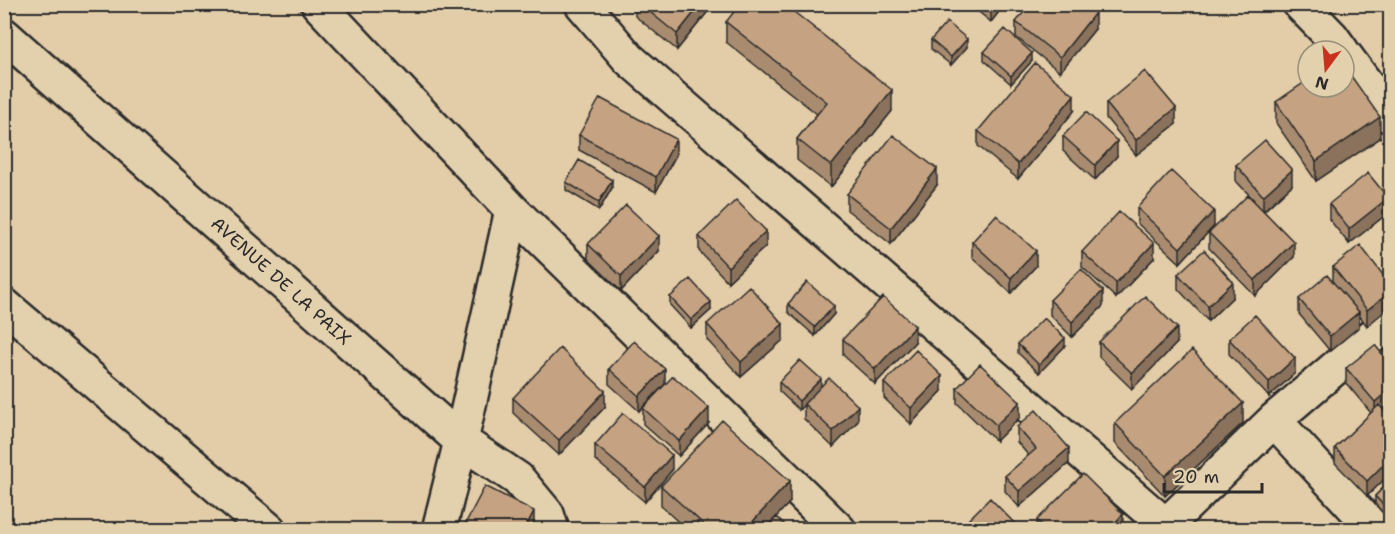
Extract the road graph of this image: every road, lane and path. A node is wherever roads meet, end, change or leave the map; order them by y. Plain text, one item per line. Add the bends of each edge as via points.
1 (318, 4) edge
2 (582, 4) edge
3 (1299, 4) edge
4 (4, 34) edge
5 (1333, 39) edge
6 (1356, 70) edge
7 (1390, 116) edge
8 (512, 210) junction
9 (4, 304) edge
10 (1390, 321) edge
11 (1274, 420) junction
12 (461, 441) junction
13 (1169, 527) edge
14 (269, 530) edge
15 (439, 530) edge
16 (552, 530) edge
17 (839, 530) edge
18 (1375, 530) edge

1 - 8 street
2 - 13 street via 629,59
3 - 5 street
4 - 12 street, AVENUE DE LA PAIX
6 - 7 street
8 - 12 street
8 - 17 street
9 - 14 street
10 - 11 street
11 - 13 street
11 - 18 street
12 - 15 street
12 - 16 street, AVENUE DE LA PAIX via 518,479 547,514

